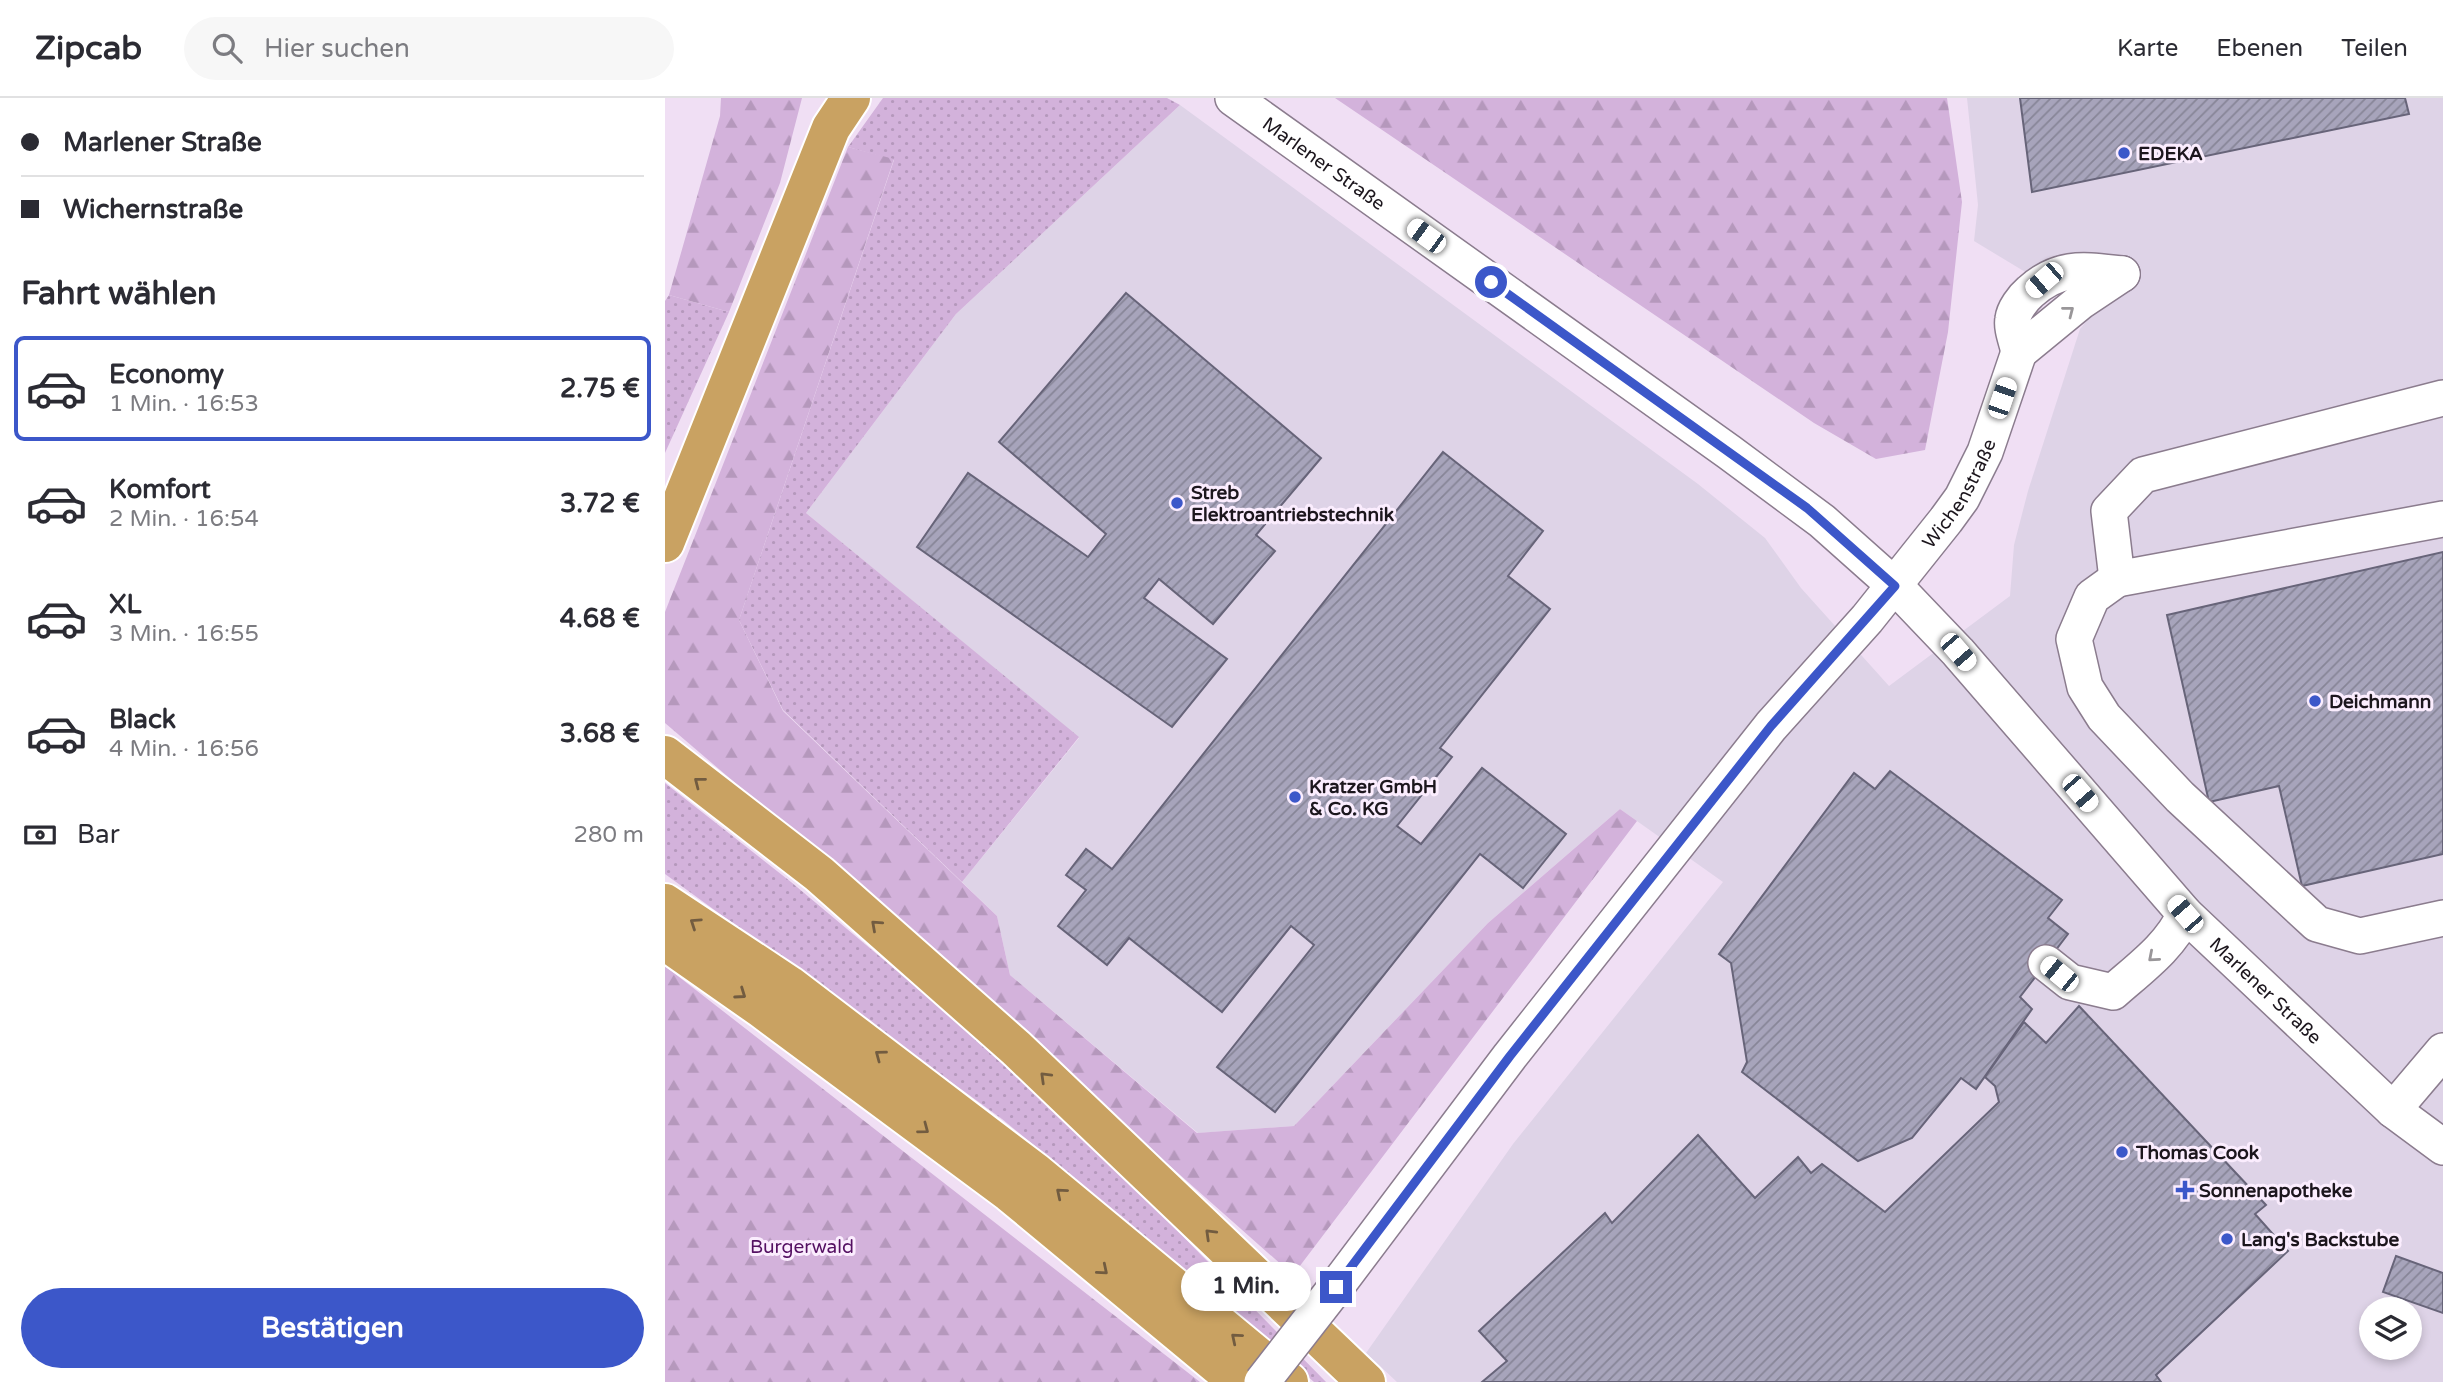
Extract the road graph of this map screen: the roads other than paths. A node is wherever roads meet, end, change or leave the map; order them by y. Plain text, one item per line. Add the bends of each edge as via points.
1 (1233, 98) edge
2 (838, 108) edge
3 (2019, 352) dead end
4 (2443, 398) edge
5 (2443, 519) edge
6 (665, 543) edge
7 (2117, 579) junction
8 (1895, 586) junction
9 (665, 755) edge
10 (665, 903) edge
11 (2185, 914) junction
12 (2443, 918) edge
13 (665, 941) edge
14 (2046, 963) dead end
15 (2443, 1051) edge
16 (2393, 1110) junction
17 (2443, 1147) edge
18 (1238, 1382) edge
19 (1262, 1382) edge
20 (1289, 1382) edge
21 (1366, 1382) edge

1 - 8 street, Marlener Straße via 1807,508
2 - 6 highway
3 - 8 street, Wichenstraße via 1985,452 1962,498
4 - 7 street via 2143,475 2109,510
5 - 7 street
7 - 12 street via 2092,597 2074,639 2085,687 2104,717 2180,797 2317,924 2360,936
8 - 11 street, Marlener Straße
8 - 19 street, Wichenstraße, bridge via 1762,737 1510,1056
21 -> 9 highway via 1016,1048 819,874
20 -> 10 highway via 1035,1171 789,985
11 -> 14 street via 2163,948 2113,992 2070,982
11 - 16 street, Marlener Straße
13 -> 18 highway via 1010,1193
15 - 16 street
16 - 17 street, Marlener Straße

